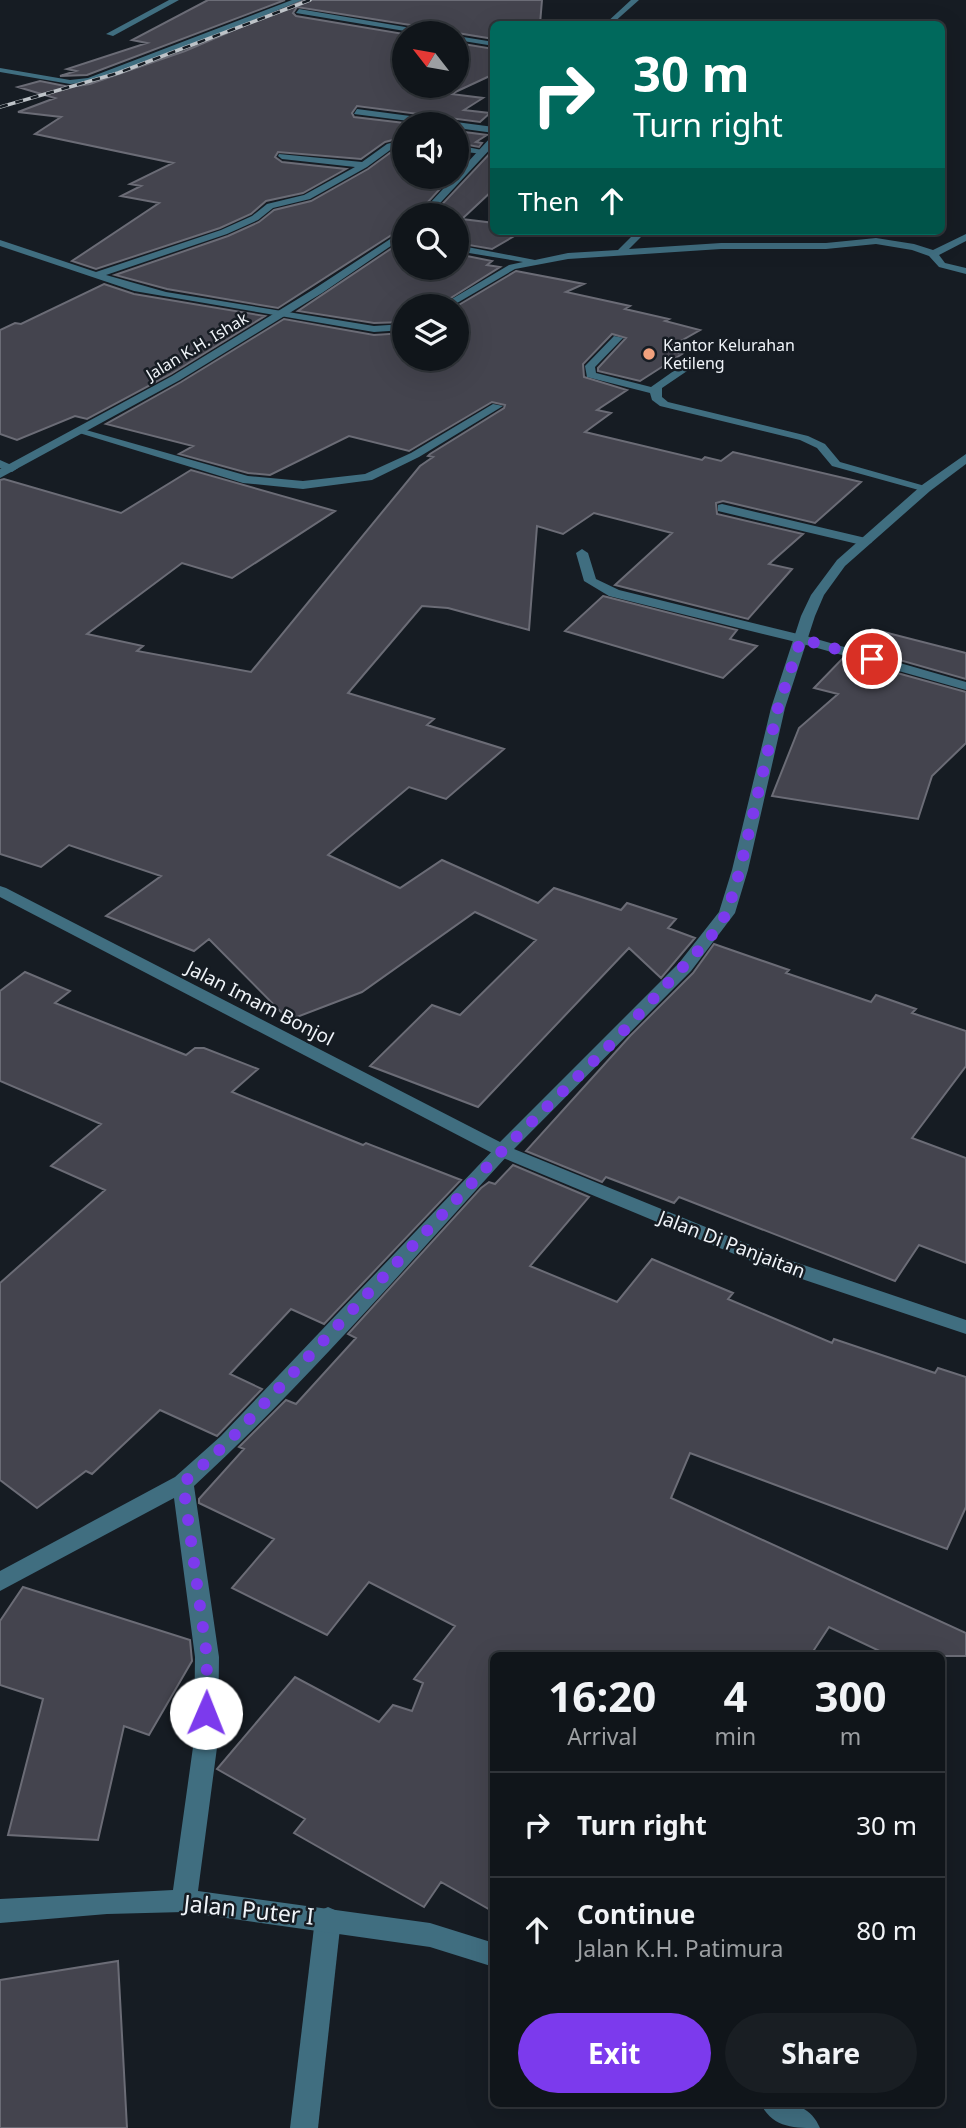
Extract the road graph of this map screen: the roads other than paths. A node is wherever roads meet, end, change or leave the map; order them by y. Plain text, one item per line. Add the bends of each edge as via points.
1 (175, 0) edge
2 (298, 0) edge
3 (635, 0) edge
4 (299, 11) dead end
5 (611, 21) edge
6 (392, 27) edge
7 (110, 34) dead end
8 (469, 40) edge
9 (490, 43) edge
10 (0, 70) edge
11 (357, 112) dead end
12 (392, 117) edge
13 (469, 127) edge
14 (490, 129) edge
15 (490, 143) edge
16 (392, 145) edge
17 (469, 149) edge
18 (483, 151) junction
19 (282, 156) dead end
20 (364, 164) junction
21 (435, 203) edge
22 (638, 235) edge
23 (966, 237) edge
24 (0, 243) edge
25 (392, 244) edge
26 (469, 250) edge
27 (622, 251) junction
28 (934, 254) junction
29 (537, 261) junction
30 (966, 271) edge
31 (94, 276) junction
32 (465, 294) edge
33 (278, 315) junction
34 (392, 328) edge
35 (618, 338) dead end
36 (689, 365) dead end
37 (654, 391) junction
38 (497, 406) dead end
39 (82, 432) junction
40 (966, 457) edge
41 (4, 469) edge
42 (926, 488) junction
43 (722, 508) dead end
44 (866, 542) junction
45 (582, 553) dead end
46 (801, 639) junction
47 (966, 686) edge
48 (0, 891) edge
49 (502, 1151) junction
50 (966, 1327) edge
51 (183, 1483) junction
52 (0, 1582) edge
53 (184, 1901) junction
54 (0, 1911) edge
55 (328, 1919) junction
56 (490, 1954) edge
57 (779, 2107) edge
58 (304, 2128) edge
59 (806, 2128) edge

1 - 7 street
2 - 10 street via 89,80 65,81
3 - 5 street
4 - 6 street
8 - 9 street
11 - 12 street
13 - 14 street
15 - 18 street
16 - 20 street
17 - 18 street
18 - 21 street
19 - 20 street
20 - 31 street via 307,197 270,205 255,218 224,232
22 - 27 street
23 - 28 street
24 - 31 street
25 - 33 street, Jalan K.H. Ishak
26 - 29 street
27 - 28 street via 876,241
27 - 29 street
28 - 30 street via 937,262
29 - 32 street via 501,272
31 - 33 street via 166,296
33 - 34 street
33 - 39 street, Jalan K.H. Ishak
35 - 37 street via 590,366 591,375
36 - 37 street
37 - 42 street via 664,404 815,442 836,464
38 - 39 street via 368,477 303,485 247,480
39 - 41 street, Jalan K.H. Ishak
40 - 42 street
42 - 44 street
43 - 44 street
44 - 46 street via 841,564 818,595
45 - 46 street via 590,581 614,593
46 - 47 street
46 - 49 street via 778,708 727,913 685,967
48 - 49 street, Jalan Imam Bonjol
49 - 50 street, Jalan Di Panjaitan via 771,1261
49 - 51 street via 246,1424
51 - 52 street
51 - 53 street via 207,1657 206,1740
53 - 54 street, Jalan Puter I
53 - 55 street, Jalan Puter I
55 - 56 street, Jalan Puter I via 430,1936
55 - 58 street
57 - 59 street

